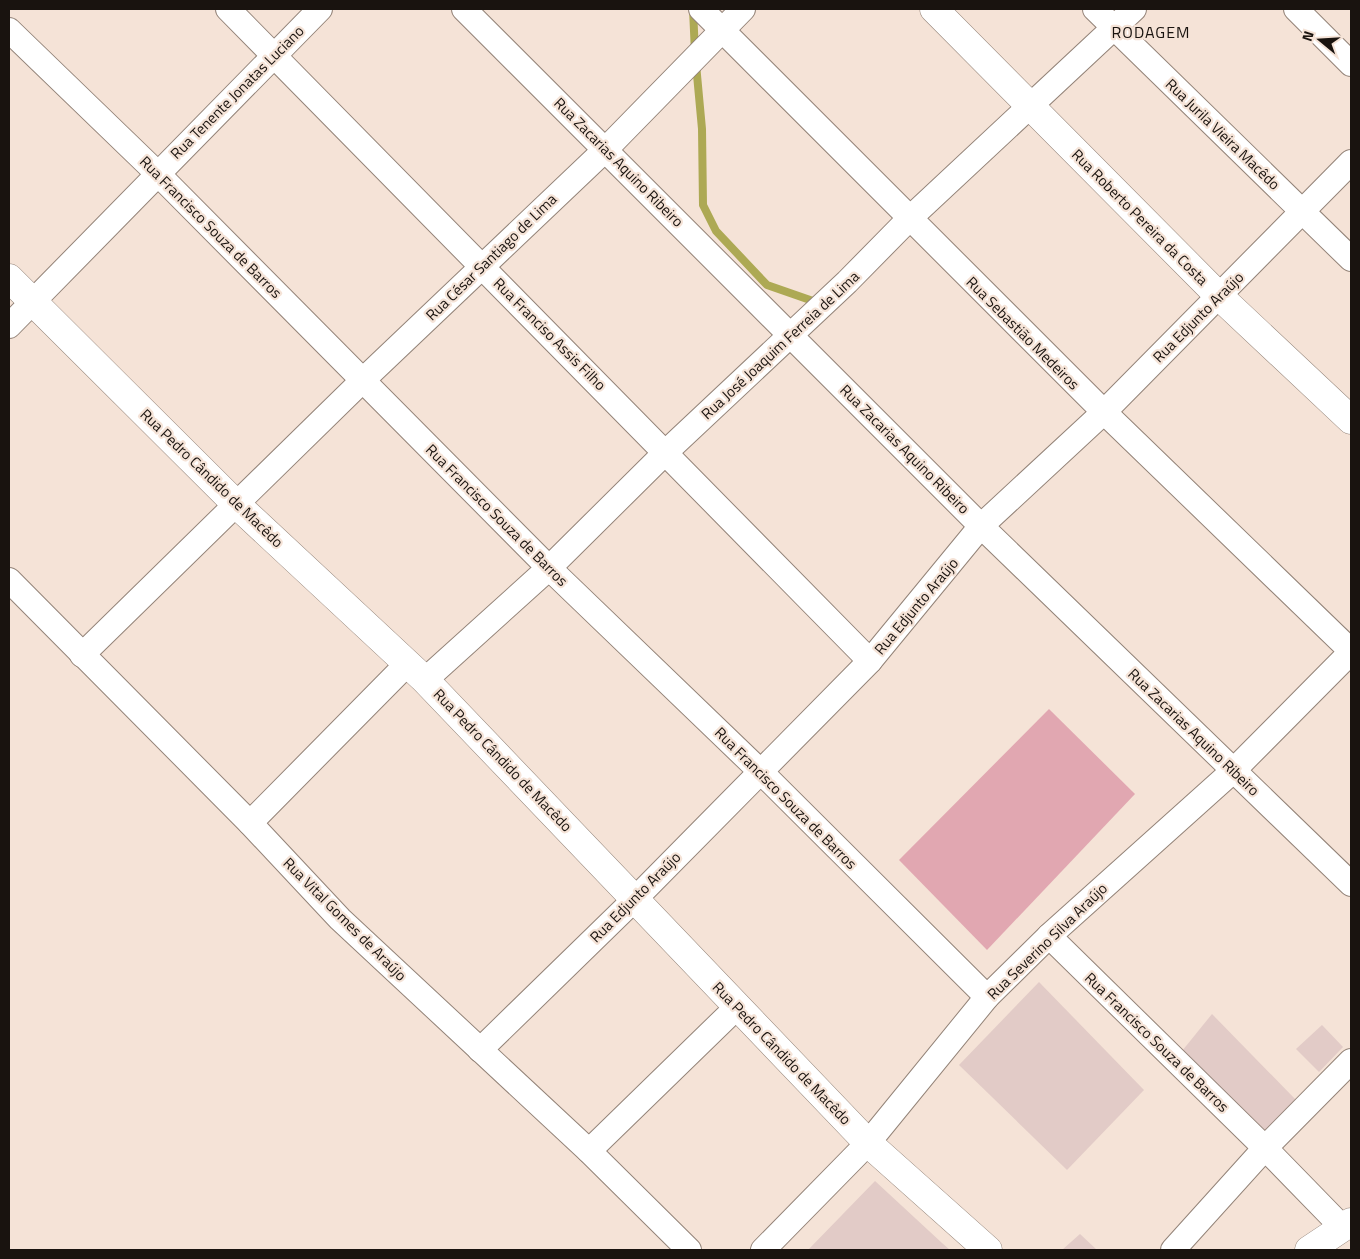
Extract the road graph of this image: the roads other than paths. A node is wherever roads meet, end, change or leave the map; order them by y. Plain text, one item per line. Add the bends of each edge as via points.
1 (228, 9) edge
2 (320, 9) edge
3 (464, 9) edge
4 (701, 9) edge
5 (744, 9) edge
6 (934, 9) edge
7 (1095, 9) edge
8 (1134, 9) edge
9 (1296, 9) edge
10 (1114, 28) junction
11 (9, 30) edge
12 (723, 30) junction
13 (274, 55) junction
14 (1351, 64) edge
15 (1030, 106) junction
16 (606, 149) junction
17 (1351, 162) edge
18 (158, 173) junction
19 (1302, 211) junction
20 (909, 219) junction
21 (1351, 259) edge
22 (482, 266) junction
23 (9, 278) edge
24 (1219, 296) junction
25 (32, 301) junction
26 (9, 326) edge
27 (792, 335) junction
28 (363, 380) junction
29 (1104, 412) junction
30 (1351, 420) edge
31 (667, 451) junction
32 (236, 504) junction
33 (982, 526) junction
34 (549, 568) junction
35 (9, 580) edge
36 (1351, 651) edge
37 (82, 656) junction
38 (870, 660) junction
39 (416, 672) junction
40 (1234, 770) junction
41 (760, 772) junction
42 (250, 823) junction
43 (1351, 884) edge
44 (636, 898) junction
45 (1049, 936) junction
46 (987, 997) junction
47 (738, 1006) junction
48 (480, 1050) junction
49 (1351, 1061) edge
50 (868, 1143) junction
51 (1265, 1148) junction
52 (589, 1151) junction
53 (1347, 1225) edge
54 (688, 1250) edge
55 (763, 1250) edge
56 (988, 1250) edge
57 (1173, 1250) edge
58 (1309, 1250) edge

1 - 13 street, Rua Franciso Assis Filho
2 - 13 street, Rua Tenente Jonatas Luciano
3 - 16 street, Rua Zacarias Aquino Ribeiro
4 - 12 street, Rua Sebastião Medeiros
5 - 12 street, Rua César Santiago de Lima
6 - 15 street, Rua Roberto Pereira da Costa
7 - 10 street, Rua Jurila Vieira Macêdo
8 - 10 street, Rua José Joaquim Ferreia de Lima
9 - 14 street
10 - 15 street, Rua José Joaquim Ferreia de Lima
10 - 19 street, Rua Jurila Vieira Macêdo
11 - 18 street, Rua Francisco Souza de Barros
12 - 16 street, Rua César Santiago de Lima
12 - 20 street, Rua Sebastião Medeiros
13 - 18 street, Rua Tenente Jonatas Luciano
13 - 22 street, Rua Franciso Assis Filho
15 - 20 street, Rua José Joaquim Ferreia de Lima
15 - 24 street, Rua Roberto Pereira da Costa
16 - 22 street, Rua César Santiago de Lima
16 - 27 street, Rua Zacarias Aquino Ribeiro
17 - 19 street, Rua Edjunto Araújo
18 - 25 street, Rua Tenente Jonatas Luciano
18 - 28 street, Rua Francisco Souza de Barros
19 - 21 street, Rua Jurila Vieira Macêdo
19 - 24 street, Rua Edjunto Araújo
20 - 27 street, Rua José Joaquim Ferreia de Lima
20 - 29 street, Rua Sebastião Medeiros
22 - 28 street, Rua César Santiago de Lima
22 - 31 street, Rua Franciso Assis Filho
23 - 25 street, Rua Pedro Cândido de Macêdo
24 - 29 street, Rua Edjunto Araújo
24 - 30 street, Rua Roberto Pereira da Costa
25 - 26 street, Rua Tenente Jonatas Luciano
25 - 32 street, Rua Pedro Cândido de Macêdo
27 - 31 street, Rua José Joaquim Ferreia de Lima
27 - 33 street, Rua Zacarias Aquino Ribeiro
28 - 32 street, Rua César Santiago de Lima
28 - 34 street, Rua Francisco Souza de Barros
29 - 33 street, Rua Edjunto Araújo
29 - 36 street, Rua Sebastião Medeiros
31 - 34 street, Rua José Joaquim Ferreia de Lima
31 - 38 street, Rua Franciso Assis Filho
32 - 37 street, Rua César Santiago de Lima
32 - 39 street, Rua Pedro Cândido de Macêdo
33 - 38 street, Rua Edjunto Araújo
33 - 40 street, Rua Zacarias Aquino Ribeiro
34 - 39 street, Rua José Joaquim Ferreia de Lima
34 - 41 street, Rua Francisco Souza de Barros
35 - 37 street, Rua Vital Gomes de Araújo
36 - 40 street, Rua Severino Silva Araújo
37 - 42 street, Rua Vital Gomes de Araújo
38 - 41 street, Rua Edjunto Araújo
39 - 42 street, Rua José Joaquim Ferreia de Lima
39 - 44 street, Rua Pedro Cândido de Macêdo
40 - 43 street, Rua Zacarias Aquino Ribeiro
40 - 45 street, Rua Severino Silva Araújo
41 - 44 street, Rua Edjunto Araújo
41 - 46 street, Rua Francisco Souza de Barros
42 - 48 street, Rua Vital Gomes de Araújo via 340,919
44 - 47 street, Rua Pedro Cândido de Macêdo
44 - 48 street, Rua Edjunto Araújo
45 - 46 street, Rua Severino Silva Araújo
45 - 51 street, Rua Francisco Souza de Barros
46 - 50 street, Rua Severino Silva Araújo
47 - 50 street, Rua Pedro Cândido de Macêdo
47 - 52 street
48 - 52 street, Rua Vital Gomes de Araújo
49 - 51 street
50 - 55 street, Rua Severino Silva Araújo
50 - 56 street, Rua Pedro Cândido de Macêdo
51 - 53 street, Rua Francisco Souza de Barros
51 - 57 street
52 - 54 street, Rua Vital Gomes de Araújo
53 - 58 street

